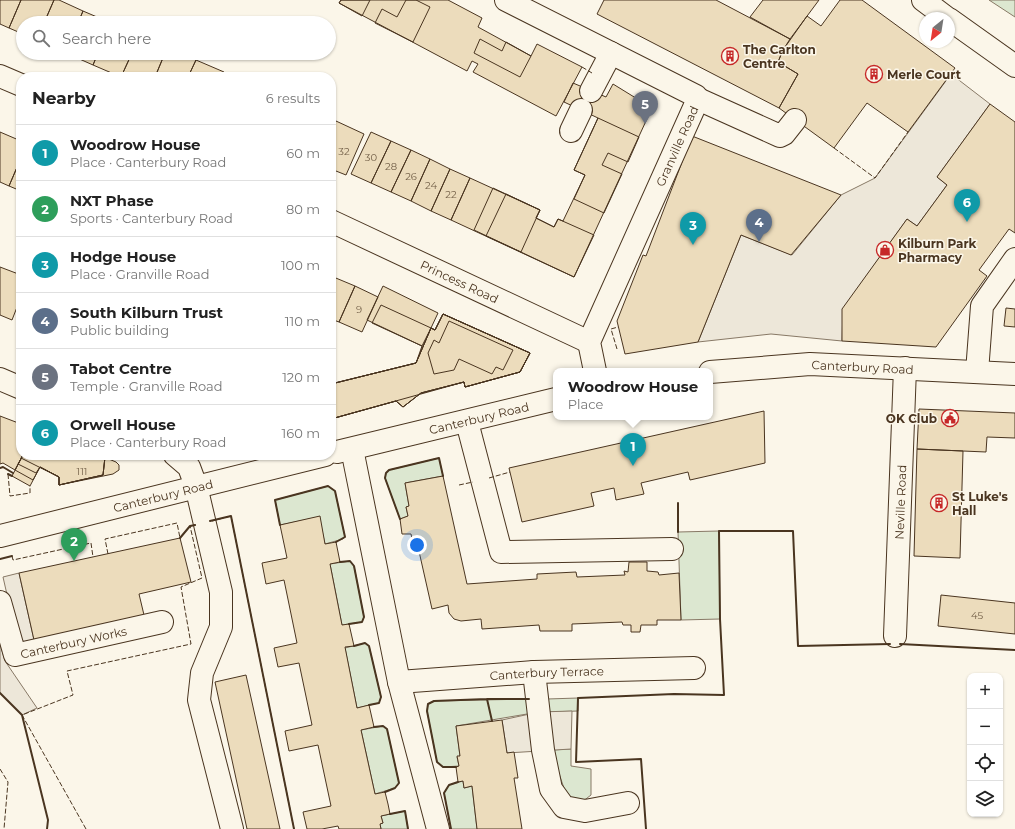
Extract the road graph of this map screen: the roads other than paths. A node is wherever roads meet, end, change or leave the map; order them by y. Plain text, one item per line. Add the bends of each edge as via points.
1 (506, 0) edge
2 (923, 0) edge
3 (939, 12) edge
4 (955, 24) edge
5 (611, 53) junction
6 (1015, 66) edge
7 (0, 76) edge
8 (16, 83) edge
9 (591, 91) dead end
10 (698, 99) junction
11 (582, 110) dead end
12 (794, 120) dead end
13 (571, 131) dead end
14 (336, 223) edge
15 (1015, 259) edge
16 (589, 342) junction
17 (593, 368) edge
18 (905, 368) junction
19 (713, 372) edge
20 (977, 372) junction
21 (1015, 374) edge
22 (0, 380) edge
23 (16, 386) edge
24 (553, 400) edge
25 (466, 422) junction
26 (341, 451) edge
27 (181, 460) edge
28 (304, 460) edge
29 (196, 486) junction
30 (0, 536) edge
31 (672, 550) dead end
32 (0, 602) edge
33 (162, 622) dead end
34 (895, 636) dead end
35 (694, 668) dead end
36 (534, 672) junction
37 (399, 682) junction
38 (628, 804) dead end
39 (232, 829) edge
40 (438, 829) edge

1 - 5 street, Granville Road
2 - 3 street
4 - 6 street
5 - 9 street
5 - 10 street, Granville Road
7 - 8 street
10 - 12 street via 780,136
10 - 16 street, Granville Road
11 - 13 street
14 - 16 street, Princess Road
15 - 20 street via 982,306
16 - 17 street
18 - 19 street, Canterbury Road via 810,364
18 - 20 street, Canterbury Road
18 - 34 street, Neville Road
20 - 21 street, Canterbury Road
22 - 23 street
24 - 25 street, Canterbury Road
25 - 26 street, Canterbury Road
25 - 31 street via 500,552
26 - 37 street
27 - 29 street via 190,467
28 - 29 street, Canterbury Road
29 - 30 street, Canterbury Road
29 - 39 street via 221,592 221,627 202,673 199,700
32 - 33 street, Canterbury Works via 15,655
35 - 36 street, Canterbury Terrace
36 - 37 street, Canterbury Terrace
36 - 38 street via 543,750 551,789 564,808 585,811
37 - 40 street

